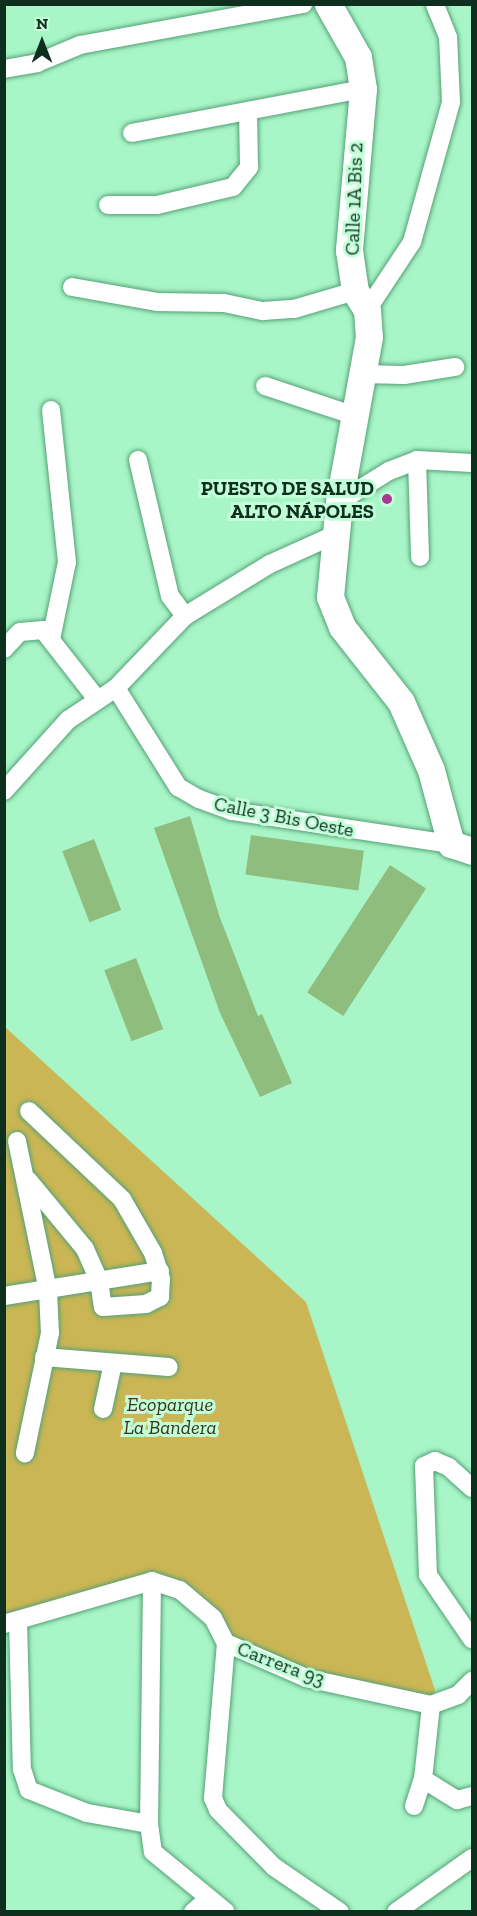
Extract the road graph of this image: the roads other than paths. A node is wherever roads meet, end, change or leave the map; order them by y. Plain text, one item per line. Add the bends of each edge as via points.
1 (303, 4) edge
2 (328, 4) edge
3 (435, 4) edge
4 (4, 69) edge
5 (363, 89) junction
6 (248, 111) junction
7 (132, 133) dead end
8 (108, 205) dead end
9 (72, 287) dead end
10 (361, 300) junction
11 (455, 367) dead end
12 (362, 374) junction
13 (266, 386) dead end
14 (51, 410) dead end
15 (355, 416) junction
16 (138, 460) dead end
17 (417, 460) junction
18 (472, 463) edge
19 (339, 502) junction
20 (334, 535) junction
21 (420, 557) dead end
22 (185, 616) junction
23 (51, 639) junction
24 (4, 649) edge
25 (116, 688) junction
26 (97, 699) junction
27 (5, 790) edge
28 (462, 848) edge
29 (29, 1111) dead end
30 (17, 1141) dead end
31 (28, 1180) junction
32 (160, 1272) junction
33 (99, 1280) junction
34 (48, 1291) junction
35 (4, 1296) edge
36 (44, 1357) junction
37 (113, 1363) junction
38 (169, 1367) dead end
39 (103, 1409) dead end
40 (25, 1453) dead end
41 (472, 1488) edge
42 (152, 1581) junction
43 (11, 1623) edge
44 (472, 1639) edge
45 (226, 1643) junction
46 (472, 1681) edge
47 (430, 1705) junction
48 (423, 1779) junction
49 (472, 1796) edge
50 (414, 1806) dead end
51 (149, 1824) junction
52 (472, 1858) edge
53 (209, 1898) junction
54 (193, 1911) edge
55 (226, 1911) edge
56 (340, 1911) edge
57 (396, 1911) edge

1 - 4 street via 91,42 37,63
2 - 5 street, Calle 1A Bis 2 via 354,49
3 - 10 street via 448,37 451,102 412,242
5 - 6 street
5 - 10 street, Calle 1A Bis 2 via 350,227
6 - 7 street
6 - 8 street via 249,167 233,187 158,205
9 - 10 street via 158,302 224,303 263,311
10 - 12 street, Calle 1A Bis 2 via 369,337
11 - 12 street via 404,375
12 - 15 street, Calle 1A Bis 2
13 - 15 street
14 - 23 street via 67,562
15 - 19 street, Calle 1A Bis 2
16 - 22 street via 170,596
17 - 18 street
17 - 19 street via 389,471
17 - 21 street
19 - 20 street, Calle 1A Bis 2
20 - 22 street via 270,564
20 - 28 street, Calle 1A Bis 2 via 330,597 342,627 401,702
22 - 25 street
23 - 24 street via 34,628 20,632
23 - 26 street
25 - 26 street
25 - 28 street, Calle 3 Bis Oeste via 178,787 199,799 232,811
26 - 27 street via 68,720
29 - 32 street via 122,1199
30 - 31 street
31 - 33 street via 85,1249
31 - 34 street
32 - 33 street
32 - 33 street via 160,1297 146,1304 103,1307
33 - 34 street
34 - 35 street
34 - 36 street via 50,1333
36 - 37 street
36 - 40 street
37 - 38 street
37 - 39 street
41 - 44 street via 449,1467 435,1461 424,1466 428,1575
42 - 43 street
42 - 45 street, Carrera 93 via 180,1590 213,1618
42 - 51 street
43 - 51 street via 22,1769 29,1790 87,1813
45 - 47 street, Carrera 93 via 306,1678
45 - 56 street via 213,1798 218,1810 274,1866
46 - 47 street via 458,1695
47 - 48 street
48 - 49 street via 457,1800
48 - 50 street
51 - 53 street via 153,1852
52 - 57 street
53 - 54 street
53 - 55 street

